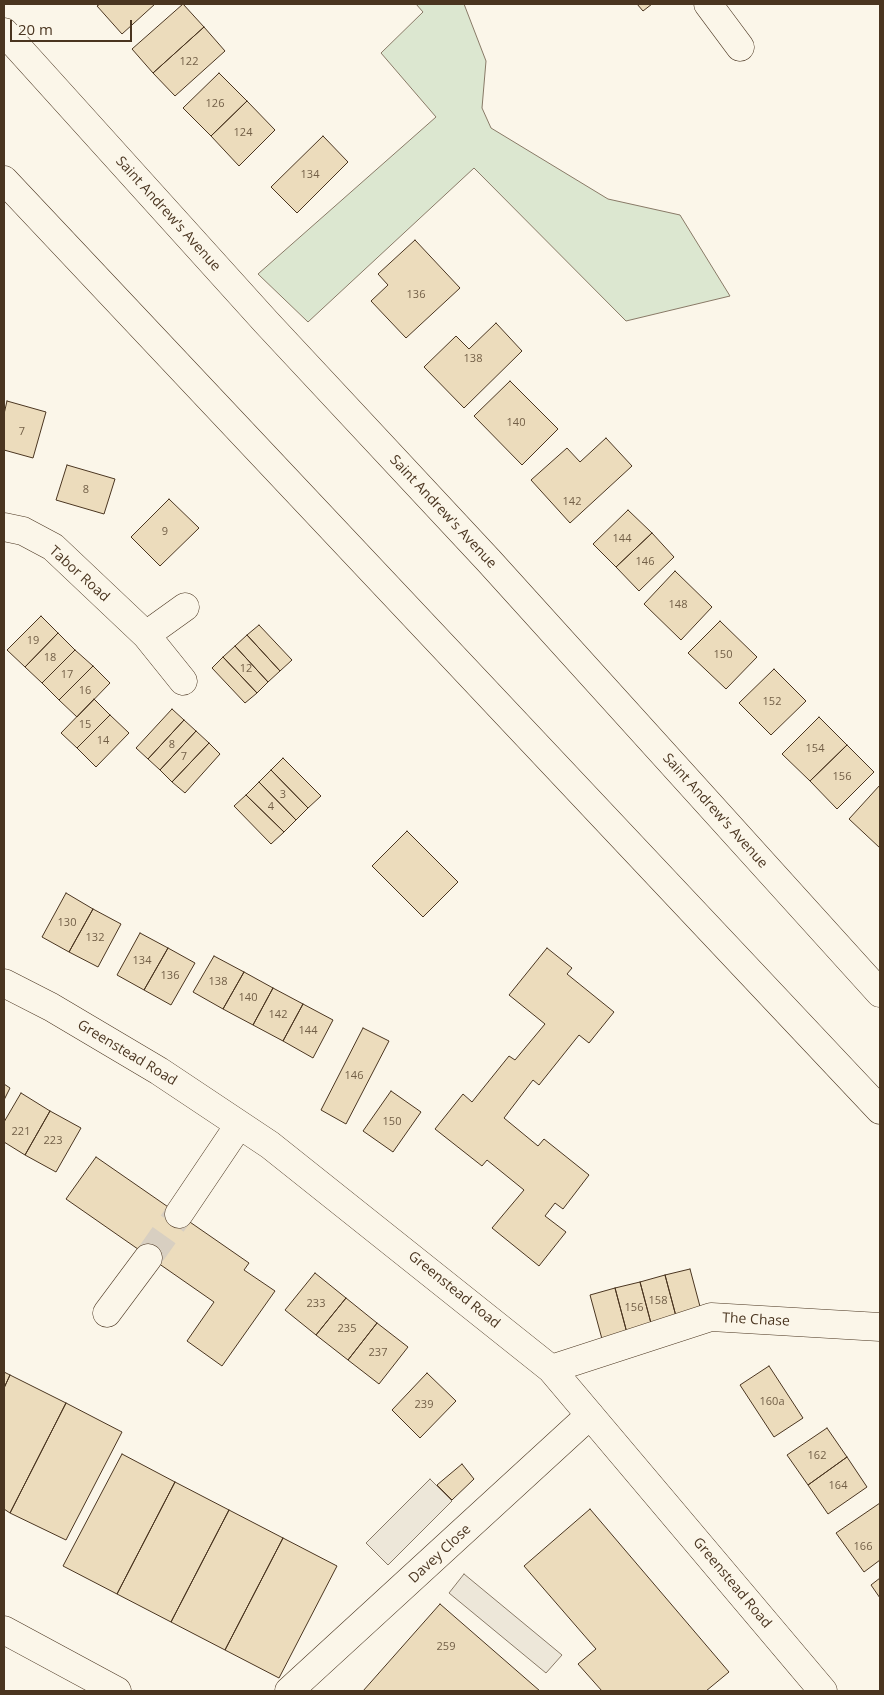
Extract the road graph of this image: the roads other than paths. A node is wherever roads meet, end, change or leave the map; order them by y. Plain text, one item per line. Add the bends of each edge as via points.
1 (708, 4) edge
2 (4, 32) edge
3 (740, 47) dead end
4 (4, 180) edge
5 (4, 527) edge
6 (186, 607) dead end
7 (146, 635) junction
8 (183, 681) dead end
9 (4, 983) edge
10 (880, 993) edge
11 (880, 1110) edge
12 (239, 1125) junction
13 (179, 1214) tunnel mouth
14 (148, 1258) tunnel mouth
15 (107, 1313) dead end
16 (880, 1328) edge
17 (551, 1369) junction
18 (590, 1415) junction
19 (4, 1630) edge
20 (117, 1691) edge
21 (289, 1691) edge
22 (823, 1691) edge

1 - 3 street
2 - 10 street, Saint Andrew's Avenue
4 - 11 street
5 - 7 street, Tabor Road via 23,532 52,547
6 - 7 street
7 - 8 street, Tabor Road
9 - 12 street, Greenstead Road via 159,1071
12 - 13 street
12 - 17 street, Greenstead Road via 278,1151
14 - 15 street
16 - 17 street, The Chase via 710,1317
17 - 18 street, Greenstead Road
18 - 21 street, Davey Close
18 - 22 street, Greenstead Road
19 - 20 street

